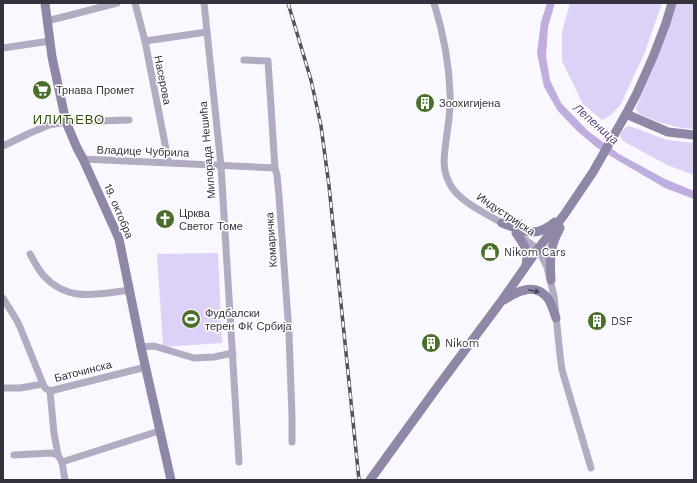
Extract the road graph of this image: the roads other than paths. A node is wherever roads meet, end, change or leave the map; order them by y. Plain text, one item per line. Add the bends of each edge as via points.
1 (45, 3) edge
2 (117, 3) edge
3 (135, 3) edge
4 (204, 3) edge
5 (434, 3) edge
6 (672, 3) edge
7 (47, 20) junction
8 (207, 32) junction
9 (50, 41) junction
10 (144, 41) junction
11 (3, 48) edge
12 (244, 60) dead end
13 (626, 114) junction
14 (129, 120) dead end
15 (66, 122) junction
16 (694, 135) edge
17 (3, 146) edge
18 (83, 159) junction
19 (168, 162) junction
20 (221, 166) junction
21 (275, 168) junction
22 (578, 193) junction
23 (564, 215) junction
24 (502, 223) junction
25 (516, 233) junction
26 (538, 249) junction
27 (30, 254) dead end
28 (525, 267) junction
29 (551, 280) junction
30 (130, 290) junction
31 (3, 298) edge
32 (500, 303) junction
33 (5, 304) edge
34 (556, 318) junction
35 (140, 347) junction
36 (232, 353) junction
37 (146, 367) junction
38 (43, 384) junction
39 (3, 388) edge
40 (50, 391) junction
41 (159, 431) junction
42 (292, 442) dead end
43 (58, 454) junction
44 (14, 455) dead end
45 (62, 462) junction
46 (240, 462) dead end
47 (591, 468) dead end
48 (65, 480) edge
49 (171, 480) edge
50 (370, 480) edge

1 - 7 street, 19. октобра
2 - 7 street
3 - 10 street, Насерова
4 - 8 street, Милорада Нешића
5 - 24 street, Индустријска via 450,76 445,174 451,187 467,202
6 - 13 street via 653,58
7 - 9 street, 19. октобра
8 - 10 street
8 - 20 street, Милорада Нешића
9 - 11 street
9 - 15 street, 19. октобра
10 - 19 street, Насерова
12 - 21 street, Комаричка via 268,61
13 - 16 street via 668,132
13 - 22 street
14 - 15 street
15 - 17 street via 30,132
15 - 18 street, 19. октобра
18 - 19 street, Владице Чубрила
18 - 30 street, 19. октобра via 119,239
19 - 20 street, Владице Чубрила
20 - 21 street, Владице Чубрила
20 - 36 street, Милорада Нешића
21 - 42 street, Комаричка via 289,333
22 - 23 street
22 - 29 street via 574,207 561,224 551,247
23 - 24 street via 550,227 535,232
23 - 26 street
24 - 25 street, Индустријска
25 - 26 street, Индустријска
25 - 28 street via 528,255
26 - 28 street
26 - 29 street, Индустријска
27 - 30 street via 43,274 65,291 82,295
28 - 32 street
29 - 34 street, Индустријска
30 - 35 street, 19. октобра
31 - 33 street
32 -> 34 street via 520,291 535,290 549,301
32 - 50 street
33 - 38 street via 20,327
34 - 47 street, Индустријска via 562,370
35 - 36 street via 154,346 194,358
35 - 37 street, 19. октобра
36 - 46 street, Милорада Нешића
37 - 40 street, Баточинска
37 - 41 street, 19. октобра
38 - 39 street, Баточинска
38 - 40 street, Баточинска
40 - 43 street
41 - 45 street
41 - 49 street, 19. октобра
43 - 44 street
43 - 45 street
45 - 48 street

